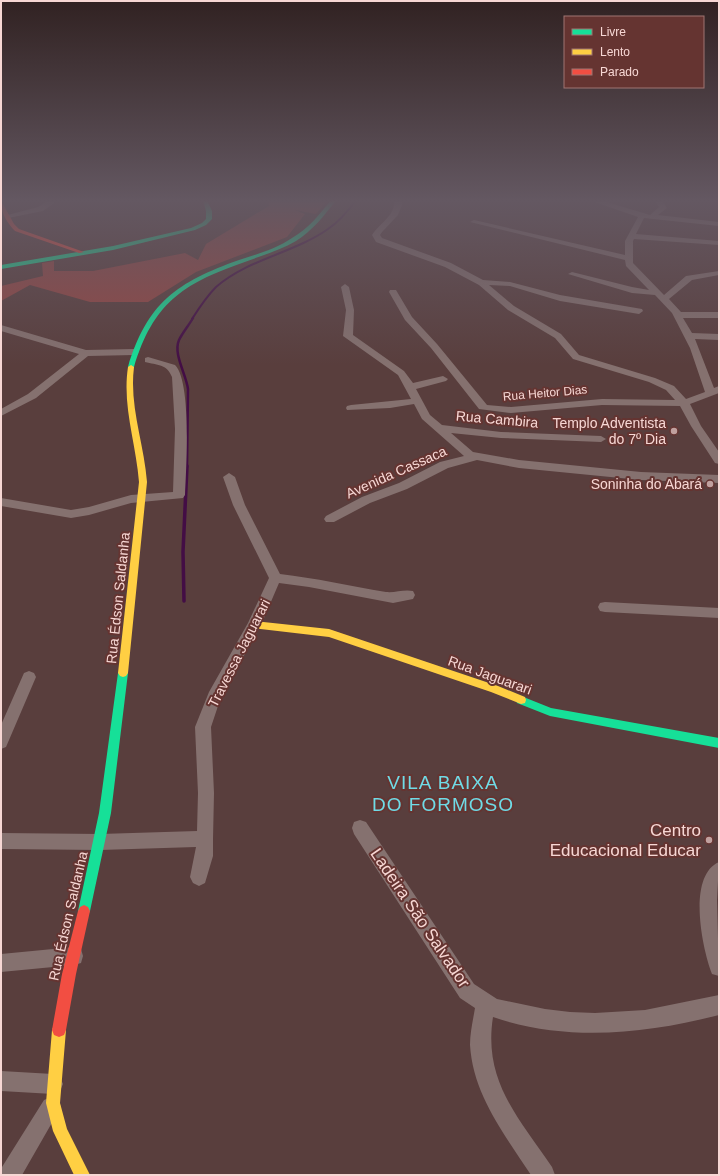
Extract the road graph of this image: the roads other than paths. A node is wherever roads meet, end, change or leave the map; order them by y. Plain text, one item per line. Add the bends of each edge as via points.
1 (74, 255) edge
2 (256, 255) edge
3 (419, 255) edge
4 (615, 255) edge
5 (628, 255) edge
6 (628, 258) junction
7 (1, 267) edge
8 (719, 273) edge
9 (572, 274) dead end
10 (478, 281) junction
11 (345, 287) dead end
12 (393, 292) dead end
13 (661, 296) junction
14 (639, 311) dead end
15 (678, 315) junction
16 (719, 315) edge
17 (1, 328) edge
18 (689, 336) junction
19 (719, 337) edge
20 (134, 352) junction
21 (86, 353) junction
22 (148, 360) dead end
23 (443, 379) dead end
24 (411, 387) junction
25 (715, 391) edge
26 (417, 401) junction
27 (684, 403) junction
28 (351, 408) dead end
29 (1, 413) edge
30 (438, 428) junction
31 (601, 439) dead end
32 (474, 457) junction
33 (719, 460) edge
34 (229, 477) dead end
35 (719, 479) edge
36 (143, 498) junction
37 (1, 502) edge
38 (330, 519) dead end
39 (275, 578) junction
40 (408, 595) dead end
41 (604, 607) dead end
42 (719, 613) edge
43 (254, 625) junction
44 (28, 677) dead end
45 (1, 742) edge
46 (719, 743) edge
47 (360, 828) dead end
48 (205, 839) junction
49 (1, 841) edge
50 (100, 842) junction
51 (717, 872) edge
52 (199, 877) dead end
53 (714, 893) edge
54 (74, 956) junction
55 (1, 963) edge
56 (719, 967) edge
57 (485, 1004) junction
58 (719, 1005) edge
59 (1, 1082) edge
60 (53, 1094) junction
61 (10, 1175) edge
62 (82, 1175) edge
63 (544, 1175) edge

1 - 7 street
2 - 20 street, Rua Édson Saldanha via 207,274 175,291 154,312
3 - 10 street via 448,265
4 - 6 street
5 - 6 street
6 - 13 street via 633,269
8 - 13 street via 689,278
9 - 13 street
10 - 14 street via 500,282 559,298
10 - 27 street via 511,308 558,336 576,357 662,384 678,395
11 - 24 street via 350,310 348,336 401,373
12 - 27 street, Rua Heitor Dias via 408,318 432,342 480,403 487,408 511,410 602,402
13 - 15 street
15 - 16 street
15 - 18 street
17 - 21 street
18 - 19 street
18 - 25 street
20 - 21 street
20 - 36 street, Rua Édson Saldanha via 127,382 131,416 142,464
21 - 29 street via 32,396
22 - 36 street via 175,369 180,415 179,495
23 - 24 street
24 - 26 street
25 - 27 street, Rua Heitor Dias
26 - 28 street
26 - 30 street via 426,417
27 - 33 street
30 - 31 street, Rua Cambira via 501,435
30 - 32 street
32 - 35 street via 641,476
32 - 38 street, Avenida Cassaca via 444,465
34 - 39 street via 239,506
36 - 37 street via 70,514
36 - 50 street, Rua Édson Saldanha via 111,780
39 - 40 street via 393,598
39 - 43 street, Travessa Jaguarari
41 - 42 street
43 - 46 street, Rua Jaguarari via 329,633 494,689 550,712
43 - 48 street, Travessa Jaguarari via 214,696 203,727
44 - 45 street
47 - 57 street, Ladeira São Salvador via 468,991
48 - 50 street
48 - 52 street, Travessa Jaguarari
49 - 50 street
50 - 54 street, Rua Édson Saldanha
51 - 53 street via 710,879
53 - 56 street via 713,944
54 - 55 street
54 - 60 street, Rua Édson Saldanha via 59,1024
57 - 58 street via 531,1017 564,1022 600,1023 654,1020
57 - 63 street via 480,1044 490,1088
59 - 60 street
60 - 61 street
60 - 62 street via 64,1142

